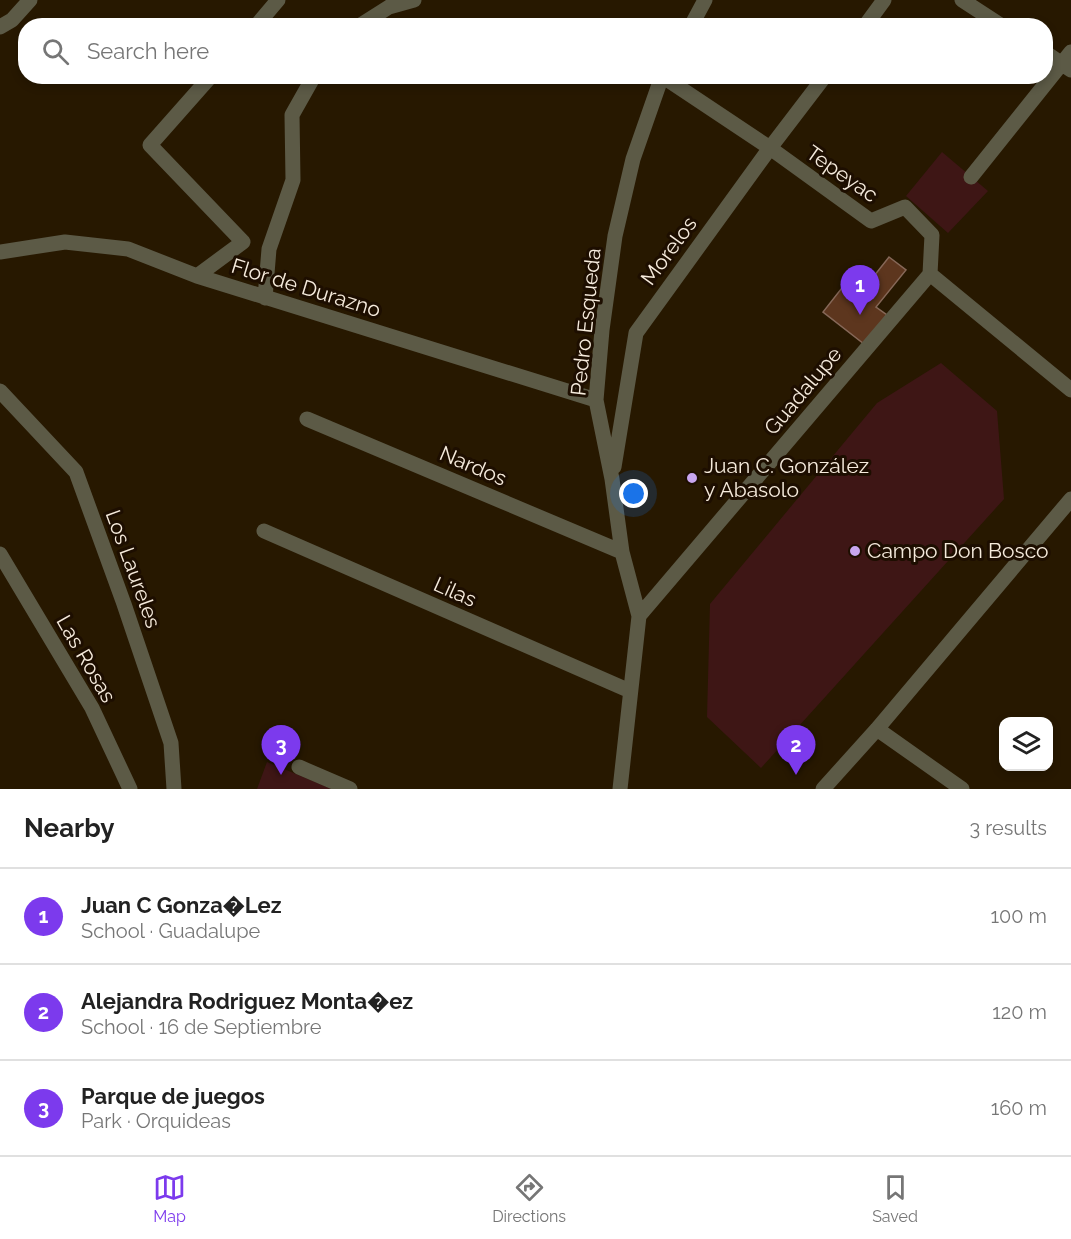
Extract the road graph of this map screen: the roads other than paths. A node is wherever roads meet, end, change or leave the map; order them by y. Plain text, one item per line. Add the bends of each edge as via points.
1 (30, 0) edge
2 (278, 0) edge
3 (414, 0) edge
4 (705, 0) edge
5 (885, 0) edge
6 (962, 0) edge
7 (263, 18) edge
8 (372, 18) edge
9 (695, 18) edge
10 (871, 18) edge
11 (990, 18) edge
12 (0, 27) edge
13 (1053, 56) edge
14 (1068, 62) edge
15 (1053, 80) edge
16 (204, 84) edge
17 (309, 84) edge
18 (659, 84) edge
19 (674, 84) edge
20 (819, 84) edge
21 (1049, 84) edge
22 (770, 148) junction
23 (971, 177) dead end
24 (243, 242) junction
25 (269, 249) junction
26 (0, 252) edge
27 (930, 274) junction
28 (197, 276) junction
29 (265, 298) junction
30 (1071, 390) edge
31 (0, 391) edge
32 (597, 400) junction
33 (307, 419) dead end
34 (612, 479) junction
35 (1071, 500) edge
36 (264, 531) dead end
37 (622, 552) junction
38 (0, 554) edge
39 (639, 616) junction
40 (630, 691) junction
41 (877, 729) junction
42 (299, 767) dead end
43 (130, 789) edge
44 (174, 789) edge
45 (350, 789) edge
46 (620, 789) edge
47 (824, 789) edge
48 (962, 789) edge

1 - 12 street
2 - 7 street
3 - 8 street via 389,7
4 - 9 street
5 - 10 street
6 - 11 street
13 - 14 street
14 - 15 street
16 - 24 street via 150,145
17 - 25 street via 292,115 293,180
18 - 32 street, Pedro Esqueda via 633,159 615,236
19 - 22 street, Tepeyac
20 - 22 street, Morelos
21 - 23 street
22 - 27 street, Tepeyac via 871,221 905,207 932,235
22 - 34 street, Morelos via 636,333
24 - 25 street
24 - 28 street
25 - 29 street
26 - 28 street, Flor de Durazno via 64,242 128,249
27 - 30 street
27 - 39 street, Guadalupe
28 - 29 street, Flor de Durazno
29 - 32 street, Flor de Durazno
31 - 44 street, Los Laureles via 76,472 171,743
32 - 34 street, Pedro Esqueda
33 - 37 street, Nardos
34 - 37 street, Pedro Esqueda
35 - 41 street
36 - 40 street, Lilas
37 - 39 street, Pedro Esqueda
38 - 43 street, Las Rosas via 92,708
39 - 40 street, Pedro Esqueda
40 - 46 street, Pedro Esqueda
41 - 47 street
41 - 48 street
42 - 45 street

